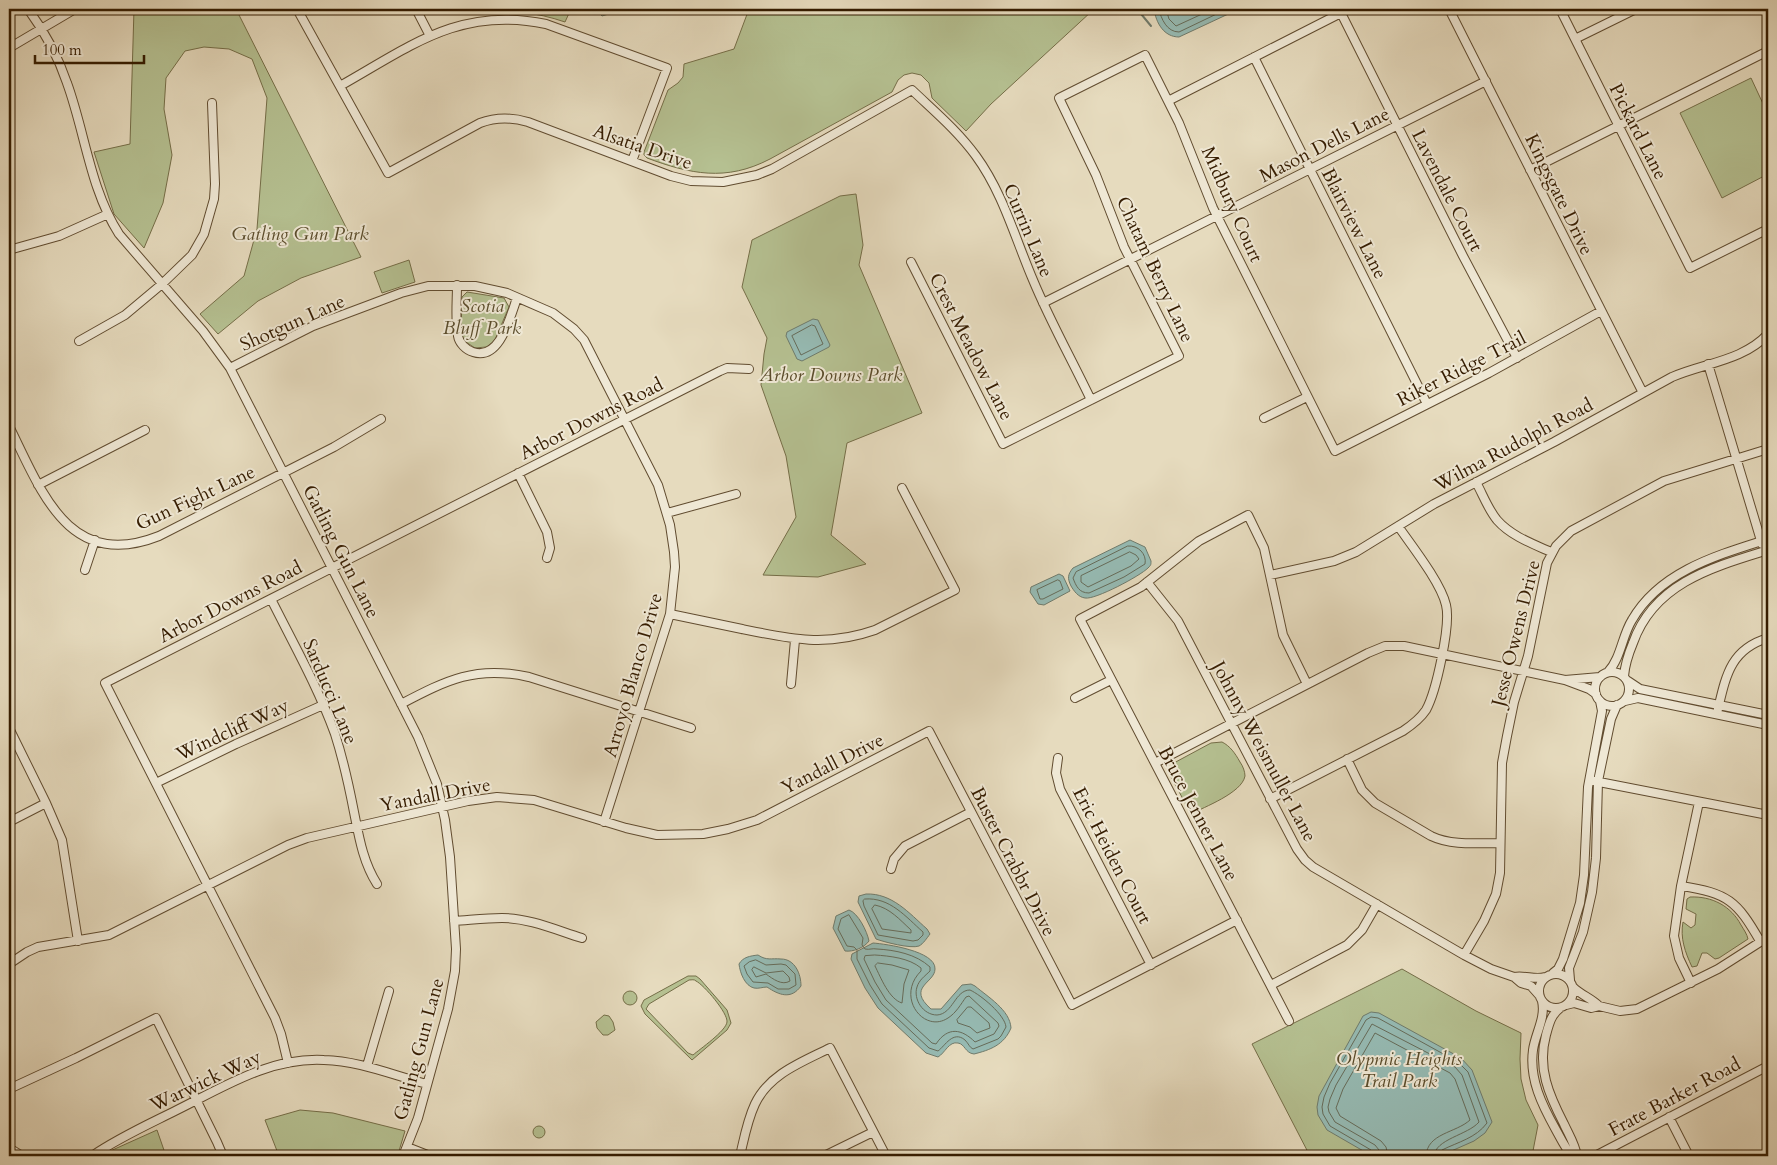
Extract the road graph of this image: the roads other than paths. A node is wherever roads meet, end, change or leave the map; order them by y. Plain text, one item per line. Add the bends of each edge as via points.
1 (28, 9) edge
2 (75, 9) edge
3 (297, 9) edge
4 (416, 9) edge
5 (1449, 9) edge
6 (1560, 9) edge
7 (1636, 9) edge
8 (1340, 11) edge
9 (42, 29) junction
10 (430, 36) junction
11 (1575, 39) junction
12 (9, 48) edge
13 (1768, 51) edge
14 (1254, 57) junction
15 (1486, 81) junction
16 (340, 86) junction
17 (912, 90) joint
18 (1059, 98) joint
19 (1168, 101) junction
20 (212, 103) dead end
21 (1397, 126) junction
22 (1618, 126) junction
23 (632, 161) junction
24 (1310, 169) junction
25 (1530, 170) junction
26 (108, 214) junction
27 (1217, 216) junction
28 (1768, 228) edge
29 (9, 250) edge
30 (1130, 260) junction
31 (911, 262) dead end
32 (162, 284) junction
33 (457, 285) junction
34 (517, 298) junction
35 (1043, 303) junction
36 (368, 306) joint
37 (1601, 311) junction
38 (1768, 334) edge
39 (78, 341) dead end
40 (1517, 358) junction
41 (1708, 364) junction
42 (230, 368) junction
43 (748, 369) dead end
44 (1643, 393) junction
45 (1307, 397) junction
46 (1091, 400) junction
47 (1427, 404) junction
48 (1264, 418) dead end
49 (381, 419) dead end
50 (625, 419) junction
51 (9, 426) edge
52 (145, 430) dead end
53 (1003, 444) joint
54 (1768, 449) edge
55 (1335, 451) joint
56 (1736, 459) junction
57 (284, 472) junction
58 (518, 473) junction
59 (1476, 482) junction
60 (38, 485) junction
61 (902, 488) dead end
62 (736, 494) dead end
63 (667, 513) junction
64 (1398, 526) junction
65 (95, 540) junction
66 (1765, 540) edge
67 (1766, 550) edge
68 (1551, 552) junction
69 (548, 558) dead end
70 (332, 567) junction
71 (85, 570) dead end
72 (1270, 574) junction
73 (1147, 582) junction
74 (271, 599) junction
75 (670, 614) junction
76 (1768, 638) edge
77 (795, 640) junction
78 (1442, 653) junction
79 (1524, 672) junction
80 (1608, 672) junction
81 (1600, 677) junction
82 (1626, 679) junction
83 (1111, 680) junction
84 (1565, 680) junction
85 (791, 684) dead end
86 (1307, 684) junction
87 (1596, 694) junction
88 (1074, 698) dead end
89 (1600, 701) junction
90 (1625, 701) junction
91 (323, 704) junction
92 (401, 704) junction
93 (1719, 704) junction
94 (1617, 706) junction
95 (640, 712) junction
96 (1717, 714) junction
97 (1768, 714) edge
98 (1231, 723) junction
99 (1768, 725) edge
100 (9, 728) edge
101 (691, 728) dead end
102 (929, 731) joint
103 (1058, 758) dead end
104 (1347, 760) junction
105 (1155, 763) junction
106 (1589, 780) junction
107 (1598, 781) junction
108 (156, 784) junction
109 (1270, 799) junction
110 (1699, 802) junction
111 (46, 803) junction
112 (442, 807) junction
113 (971, 812) junction
114 (1768, 815) edge
115 (9, 822) edge
116 (604, 822) junction
117 (357, 827) junction
118 (1500, 844) junction
119 (891, 869) dead end
120 (377, 884) dead end
121 (209, 886) junction
122 (1681, 886) junction
123 (1377, 904) junction
124 (454, 920) junction
125 (1237, 920) junction
126 (1768, 937) edge
127 (582, 938) dead end
128 (78, 940) junction
129 (1760, 941) junction
130 (1464, 956) junction
131 (9, 964) edge
132 (1151, 965) junction
133 (1549, 975) junction
134 (1514, 977) junction
135 (1572, 983) junction
136 (1691, 983) junction
137 (1271, 985) junction
138 (389, 991) dead end
139 (1541, 998) junction
140 (1563, 1006) junction
141 (1599, 1006) junction
142 (1289, 1021) dead end
143 (288, 1063) junction
144 (367, 1066) junction
145 (1768, 1066) edge
146 (427, 1084) junction
147 (9, 1089) edge
148 (197, 1100) junction
149 (1669, 1117) junction
150 (873, 1132) junction
151 (407, 1147) junction
152 (9, 1148) edge
153 (22, 1156) edge
154 (92, 1156) edge
155 (223, 1156) edge
156 (403, 1156) edge
157 (430, 1156) edge
158 (742, 1156) edge
159 (824, 1156) edge
160 (886, 1156) edge
161 (1572, 1156) edge
162 (1578, 1156) edge
163 (1594, 1156) edge
164 (1689, 1156) edge

1 - 9 street, Gatling Gun Lane
2 - 9 street
3 - 16 street
4 - 10 street
5 - 15 street, Kingsgate Drive
6 - 11 street, Pickard Lane
7 - 11 street
8 - 14 street
8 - 21 street, Lavendale Court
9 - 12 street
9 - 26 street, Gatling Gun Lane via 68,84
10 - 16 street
10 - 23 street via 477,21 531,21 667,68
11 - 22 street, Pickard Lane
13 - 22 street
14 - 19 street
14 - 24 street, Blairview Lane
15 - 21 street, Mason Dells Lane
15 - 25 street, Kingsgate Drive
16 - 23 street, Alsatia Drive via 388,173 471,127 498,118 528,122
17 - 23 street, Alsatia Drive via 757,175 723,182 699,182 676,178
17 - 35 street, Currin Lane via 976,155 1009,219
18 - 19 street, Midbury Court via 1145,56
18 - 30 street, Chatam Berry Lane via 1096,175
19 - 27 street, Midbury Court
20 - 32 street via 215,184 210,217 192,255
21 - 24 street, Mason Dells Lane
21 - 40 street, Lavendale Court
22 - 25 street
22 - 28 street, Pickard Lane via 1690,268
24 - 27 street, Mason Dells Lane
24 - 47 street, Blairview Lane
25 - 37 street, Kingsgate Drive
26 - 29 street via 59,236
26 - 32 street, Gatling Gun Lane via 119,234
27 - 30 street, Mason Dells Lane
27 - 45 street, Midbury Court
30 - 35 street, Mason Dells Lane
30 - 46 street, Chatam Berry Lane via 1179,356
31 - 53 street, Crest Meadow Lane
32 - 39 street via 125,315
32 - 42 street, Gatling Gun Lane
33 - 34 street, Arroyo Blanco Drive via 490,289
33 - 34 street via 458,336 462,345 472,352 486,353 497,346
33 - 36 street, Arroyo Blanco Drive via 415,289
34 - 50 street, Arroyo Blanco Drive via 552,312 574,328 591,352
35 - 46 street, Currin Lane
36 - 42 street, Shotgun Lane via 296,334
37 - 40 street, Riker Ridge Trail
37 - 44 street, Kingsgate Drive
38 - 41 street, Wilma Rudolph Road via 1744,352
40 - 47 street, Riker Ridge Trail
41 - 44 street, Wilma Rudolph Road via 1678,374
41 - 56 street
42 - 57 street, Gatling Gun Lane
43 - 50 street, Arbor Downs Road via 727,368
44 - 59 street, Wilma Rudolph Road
45 - 48 street
45 - 55 street, Midbury Court
46 - 53 street, Chatam Berry Lane
47 - 55 street, Riker Ridge Trail
49 - 57 street, Gun Fight Lane
50 - 58 street, Arbor Downs Road
50 - 63 street, Arroyo Blanco Drive
51 - 60 street, Gun Fight Lane
52 - 60 street
54 - 56 street, Jesse Owens Drive
56 - 66 street
56 - 68 street, Jesse Owens Drive via 1678,475 1634,495 1571,531
57 - 65 street, Gun Fight Lane via 147,540 119,544
57 - 70 street, Gatling Gun Lane
58 - 69 street via 547,532
58 - 70 street, Arbor Downs Road
59 - 64 street, Wilma Rudolph Road
59 - 68 street via 1494,516 1504,527
60 - 65 street, Gun Fight Lane via 61,520
61 - 77 street via 955,590 862,634 829,640
62 - 63 street
63 - 75 street, Arroyo Blanco Drive via 675,567
64 - 72 street, Wilma Rudolph Road via 1345,557
64 - 78 street via 1444,598 1447,621
65 - 71 street
66 - 67 street
66 - 80 street via 1707,560 1650,595 1628,625
67 - 82 street via 1713,568 1658,600 1637,631 1625,664
68 - 79 street, Jesse Owens Drive
70 - 74 street, Arbor Downs Road
70 - 92 street, Gatling Gun Lane
72 - 73 street via 1264,548 1248,514 1199,541
72 - 86 street via 1283,636
73 - 83 street, Bruce Jenner Lane via 1080,619
73 - 98 street, Johnny Weismuller Lane via 1178,621
74 - 91 street, Sarducci Lane
74 - 108 street, Arbor Downs Road via 105,682
75 - 77 street
75 - 95 street, Arroyo Blanco Drive
76 - 93 street via 1747,648 1735,660 1723,683
77 - 85 street
78 - 79 street
78 - 86 street via 1385,646
78 - 104 street via 1426,710 1403,731
79 - 84 street
79 - 118 street, Jesse Owens Drive via 1514,702 1502,763
80 - 81 street
80 - 82 street via 1617,672
81 - 84 street
81 - 87 street
82 - 90 street via 1630,690
82 - 93 street via 1640,689
83 - 88 street
83 - 105 street, Bruce Jenner Lane
84 - 87 street
86 - 98 street
87 - 89 street
89 - 94 street via 1608,706
89 - 106 street via 1602,712
90 - 94 street
90 - 96 street via 1638,698
91 - 108 street, Windcliff Way
91 - 117 street, Sarducci Lane via 340,750
92 - 95 street via 439,684 491,672 529,677
92 - 112 street, Gatling Gun Lane via 430,766
93 - 96 street
93 - 97 street
94 - 107 street via 1611,719
95 - 101 street
95 - 116 street, Arroyo Blanco Drive
96 - 99 street
98 - 105 street
98 - 109 street, Johnny Weismuller Lane
100 - 111 street
102 - 113 street, Buster Crabbr Drive
102 - 116 street, Yandall Drive via 767,814 728,829 697,835 657,835
103 - 132 street, Eric Heiden Court via 1056,773 1060,790
104 - 109 street
104 - 118 street via 1368,797 1440,841
105 - 125 street, Bruce Jenner Lane
106 - 107 street
106 - 133 street via 1580,903 1563,959 1558,969
107 - 110 street
107 - 135 street via 1592,892 1583,932 1569,968
108 - 121 street, Arbor Downs Road
109 - 123 street, Johnny Weismuller Lane via 1305,860
110 - 114 street
110 - 122 street
111 - 115 street
111 - 128 street via 62,840
112 - 116 street, Yandall Drive via 477,799 517,798 541,802
112 - 117 street, Yandall Drive
112 - 124 street, Gatling Gun Lane via 450,857
113 - 119 street via 905,846 894,859
113 - 132 street, Buster Crabbr Drive via 1072,1005
117 - 120 street, Sarducci Lane via 366,866
117 - 121 street, Yandall Drive via 288,845
118 - 130 street, Jesse Owens Drive via 1496,894
121 - 128 street, Yandall Drive via 109,935
121 - 143 street, Arbor Downs Road via 275,1018
122 - 129 street via 1724,897 1740,909
122 - 136 street via 1674,936 1679,958
123 - 130 street, Johnny Weismuller Lane
123 - 137 street via 1362,930 1347,945
124 - 127 street via 518,919
124 - 146 street, Gatling Gun Lane via 456,949 452,989
125 - 132 street
125 - 137 street, Bruce Jenner Lane
126 - 129 street
128 - 131 street, Yandall Drive via 38,947
129 - 136 street
130 - 134 street, Johnny Weismuller Lane
133 - 134 street, Johnny Weismuller Lane
133 - 135 street via 1563,974
133 - 139 street via 1540,985
134 - 139 street, Johnny Weismuller Lane via 1535,989
135 - 140 street via 1573,997
135 - 141 street via 1583,996 1593,999
136 - 141 street via 1637,1009 1620,1011
137 - 142 street, Bruce Jenner Lane
138 - 144 street
139 - 140 street via 1550,1007
139 - 161 street via 1543,1012 1532,1051 1534,1078 1545,1110
140 - 141 street via 1574,1003 1591,1008
140 - 162 street via 1550,1020 1543,1069 1547,1090
143 - 144 street, Warwick Way via 322,1060
143 - 148 street, Warwick Way via 245,1076
144 - 146 street, Warwick Way
145 - 149 street, Frate Barker Road
146 - 151 street, Gatling Gun Lane
147 - 148 street via 156,1018
148 - 154 street, Warwick Way
148 - 155 street
149 - 163 street, Frate Barker Road
149 - 164 street
150 - 158 street via 830,1048 787,1070 763,1090 750,1115
150 - 159 street
150 - 160 street
151 - 156 street, Gatling Gun Lane
151 - 157 street
152 - 153 street

